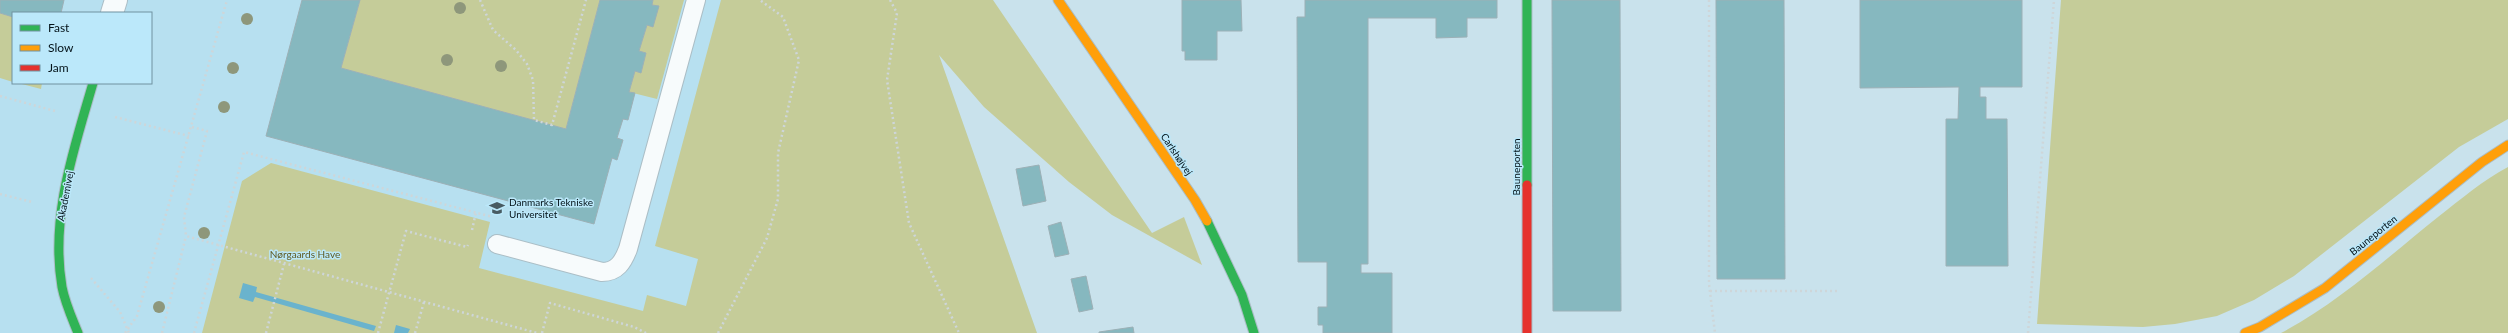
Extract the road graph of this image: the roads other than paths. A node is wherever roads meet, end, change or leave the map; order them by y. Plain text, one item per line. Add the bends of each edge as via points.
1 (116, 0) edge
2 (696, 0) edge
3 (1058, 0) edge
4 (1527, 0) edge
5 (112, 12) edge
6 (93, 84) edge
7 (2508, 145) edge
8 (497, 244) road end
9 (78, 333) edge
10 (1254, 333) edge
11 (1527, 333) edge
12 (2246, 333) edge

1 - 5 street
2 - 8 lane via 628,249 619,266 602,272
3 - 10 street, Carlshøjvej via 1195,200 1242,295
4 - 11 street, Bauneporten
6 - 9 street, Akademivej via 61,210 59,237 62,288
7 - 12 street, Bauneporten via 2482,162 2325,288

